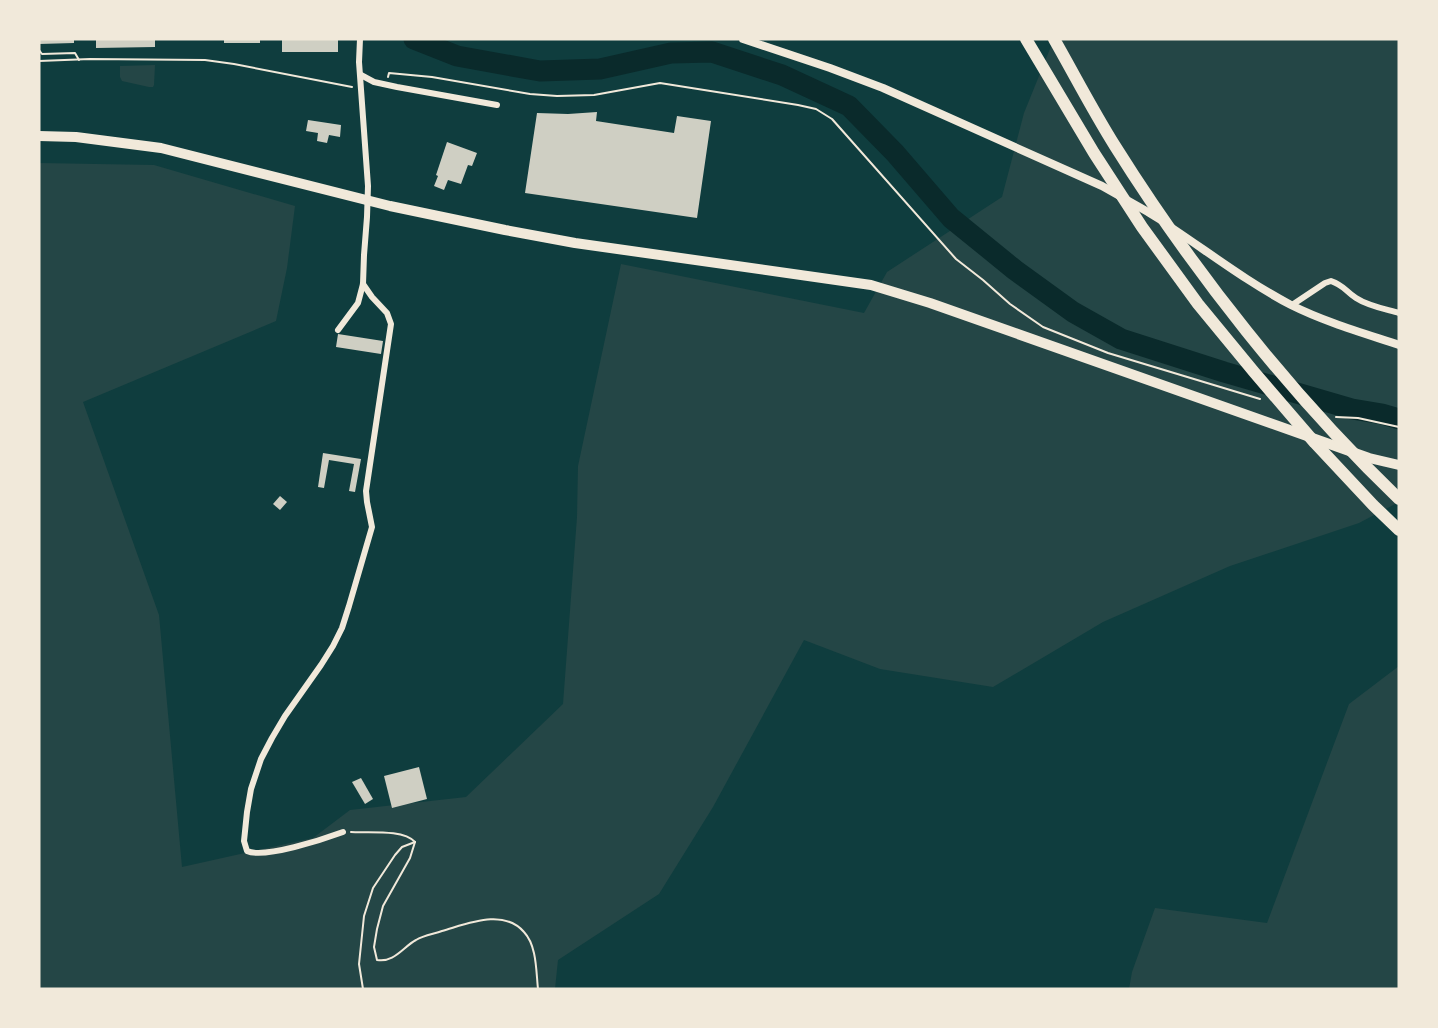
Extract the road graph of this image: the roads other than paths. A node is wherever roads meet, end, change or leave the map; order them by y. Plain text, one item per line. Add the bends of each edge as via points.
1 (360, 39) edge
2 (743, 39) edge
3 (1026, 39) edge
4 (1054, 39) edge
5 (361, 75) junction
6 (497, 105) dead end
7 (39, 136) edge
8 (363, 284) junction
9 (1292, 305) junction
10 (1399, 313) edge
11 (338, 330) dead end
12 (1399, 345) edge
13 (1399, 465) edge
14 (1399, 499) edge
15 (1399, 530) edge
16 (343, 832) road end

1 - 5 street
2 - 9 street via 883,88 1102,186
3 - 15 highway via 1142,227 1198,304 1315,443
4 - 14 highway via 1114,145 1213,288 1323,421
5 - 6 street via 387,85
5 - 8 street via 368,186
7 - 13 main road via 161,148 390,206 575,243 871,285 1369,458
8 - 11 street via 358,303
8 - 16 street via 387,313 391,324 366,490 372,526 342,628 261,759 251,789 244,841 251,853 266,852
9 - 10 street via 1331,281 1356,298
9 - 12 street

